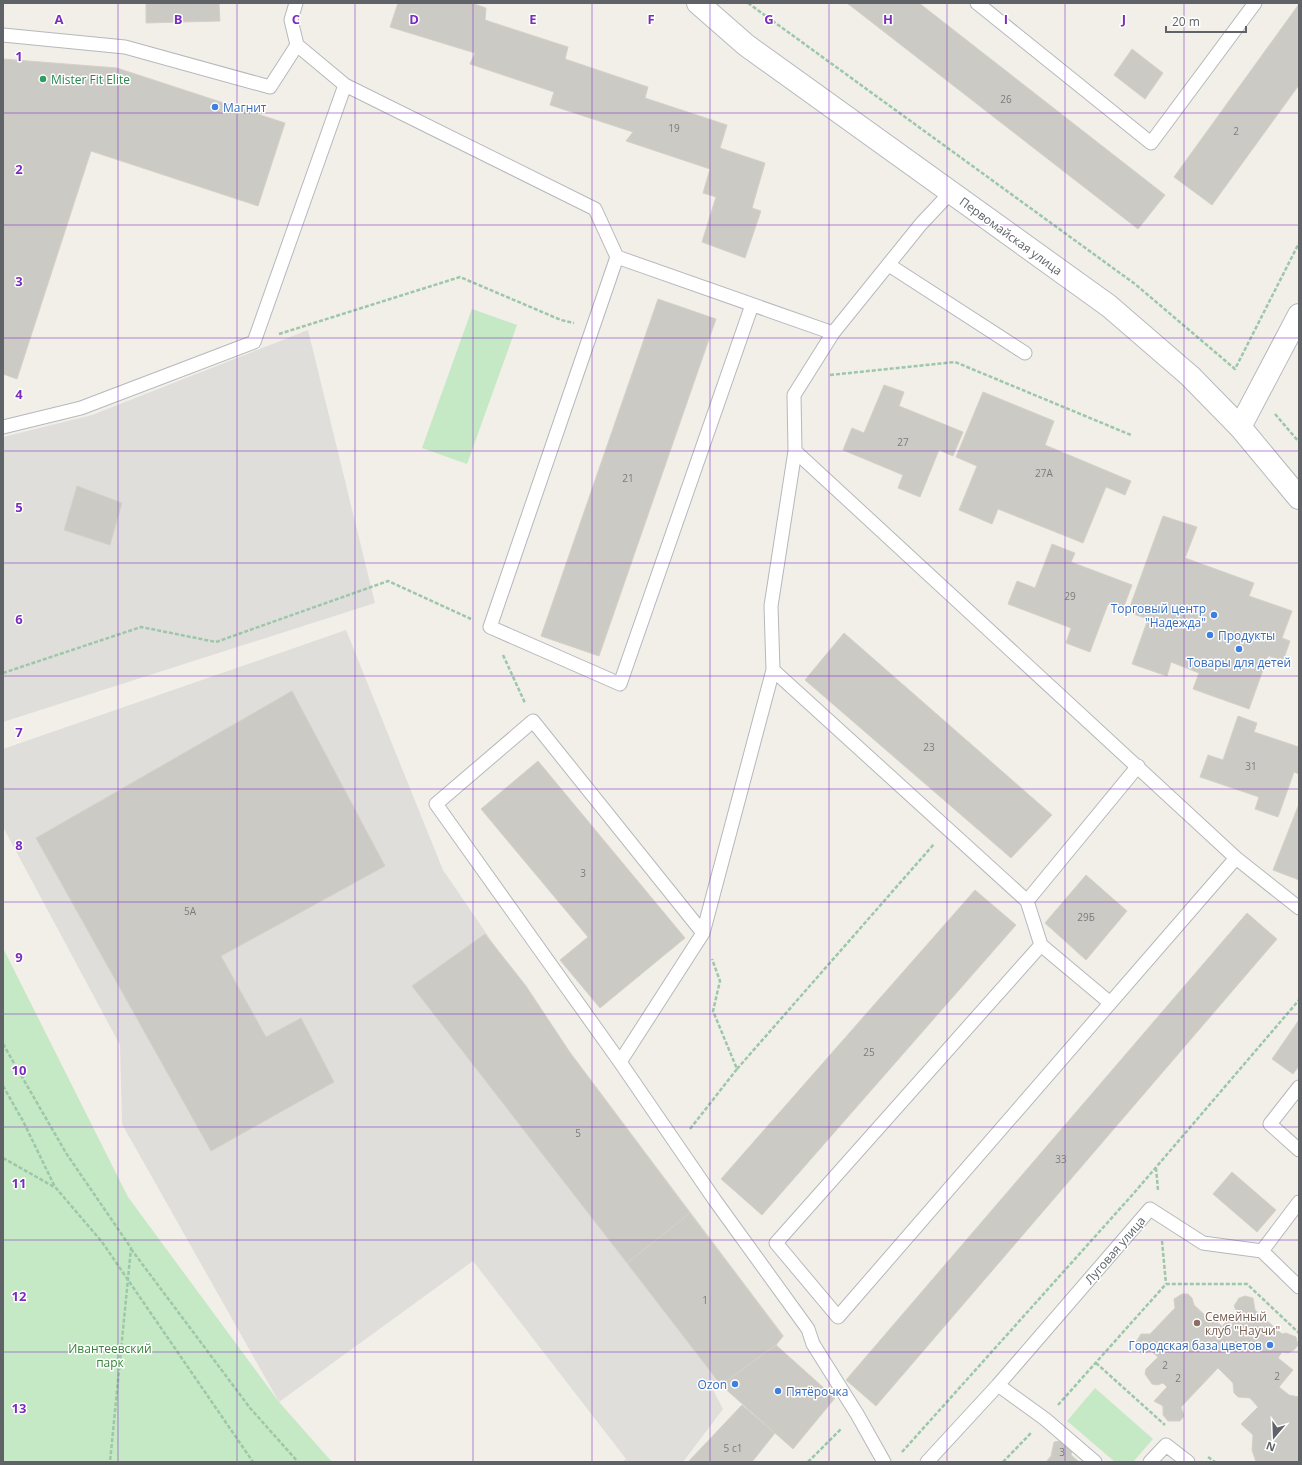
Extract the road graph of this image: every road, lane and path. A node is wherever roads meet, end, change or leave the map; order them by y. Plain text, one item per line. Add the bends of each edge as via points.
1 (296, 3) edge
2 (698, 3) edge
3 (748, 3) edge
4 (977, 3) edge
5 (1255, 3) edge
6 (3, 35) edge
7 (298, 45) junction
8 (345, 85) junction
9 (951, 192) junction
10 (1299, 242) edge
11 (617, 257) junction
12 (888, 265) junction
13 (752, 305) junction
14 (1299, 315) edge
15 (593, 328) junction
16 (832, 333) junction
17 (254, 342) junction
18 (1025, 353) dead end
19 (805, 378) junction
20 (1278, 407) dead end
21 (3, 427) edge
22 (1240, 428) junction
23 (1131, 435) dead end
24 (1299, 442) edge
25 (795, 451) junction
26 (1299, 498) edge
27 (490, 627) junction
28 (773, 670) junction
29 (3, 674) edge
30 (534, 721) junction
31 (1138, 766) junction
32 (948, 829) junction
33 (1236, 858) junction
34 (1026, 901) junction
35 (1299, 908) edge
36 (703, 933) junction
37 (1041, 945) junction
38 (1299, 1000) edge
39 (1109, 1002) junction
40 (3, 1044) edge
41 (620, 1062) junction
42 (737, 1069) junction
43 (3, 1086) edge
44 (1299, 1087) edge
45 (688, 1132) dead end
46 (1299, 1150) edge
47 (3, 1158) edge
48 (56, 1188) junction
49 (1299, 1202) edge
50 (131, 1248) junction
51 (1262, 1251) junction
52 (128, 1281) junction
53 (1299, 1286) edge
54 (1299, 1332) edge
55 (998, 1385) junction
56 (857, 1414) junction
57 (1166, 1426) dead end
58 (1203, 1453) dead end
59 (899, 1456) dead end
60 (110, 1462) edge
61 (253, 1462) edge
62 (298, 1462) edge
63 (808, 1462) edge
64 (884, 1462) edge
65 (927, 1462) edge
66 (1095, 1462) edge
67 (1150, 1462) edge
68 (1188, 1462) edge
69 (1215, 1462) edge

1 - 7 lane via 291,20
2 - 9 main road, Первомайская улица via 746,45
3 - 10 path via 1136,284 1235,369
4 - 5 lane via 1151,143
6 - 7 lane via 125,47 270,87
7 - 8 lane
8 - 11 lane via 595,209
8 - 17 lane
9 - 12 lane
9 - 22 main road, Первомайская улица via 1110,306 1190,376
11 - 13 lane
11 - 15 lane
12 - 16 lane
12 - 18 lane
13 - 16 lane
13 - 27 lane via 620,684
14 - 22 main road
15 - 17 path via 561,320 460,277
15 - 27 lane
16 - 19 lane
17 - 21 lane via 81,408
19 - 23 path via 955,362
19 - 25 lane via 794,396
20 - 24 path via 1274,414
22 - 26 main road, Первомайская улица
25 - 28 lane via 771,606
25 - 31 lane
27 - 29 path via 388,581 216,642 141,627
27 - 30 path
28 - 32 lane
28 - 36 lane
30 - 36 lane
30 - 41 lane via 436,804
31 - 33 lane
31 - 34 lane
32 - 34 lane
32 - 42 path
33 - 35 lane
33 - 39 lane
34 - 37 lane
36 - 41 lane
36 - 42 path via 720,981 713,1011
37 - 39 lane
37 - 39 lane via 776,1243 838,1317
38 - 59 path via 1134,1194
40 - 50 path via 66,1153
41 - 56 lane via 714,1199 808,1329 813,1344
42 - 45 path
43 - 48 path
44 - 46 lane via 1270,1124
47 - 48 path
48 - 52 path via 102,1242
49 - 51 lane
50 - 52 path
50 - 62 path via 250,1408
51 - 53 lane
51 - 55 lane, Луговая улица via 1203,1243 1150,1209
52 - 60 path
52 - 61 path
54 - 57 path via 1247,1284 1166,1284 1096,1363
55 - 65 lane
55 - 66 lane via 1045,1419
56 - 63 path
56 - 64 lane
58 - 69 path
67 - 68 lane via 1166,1445

